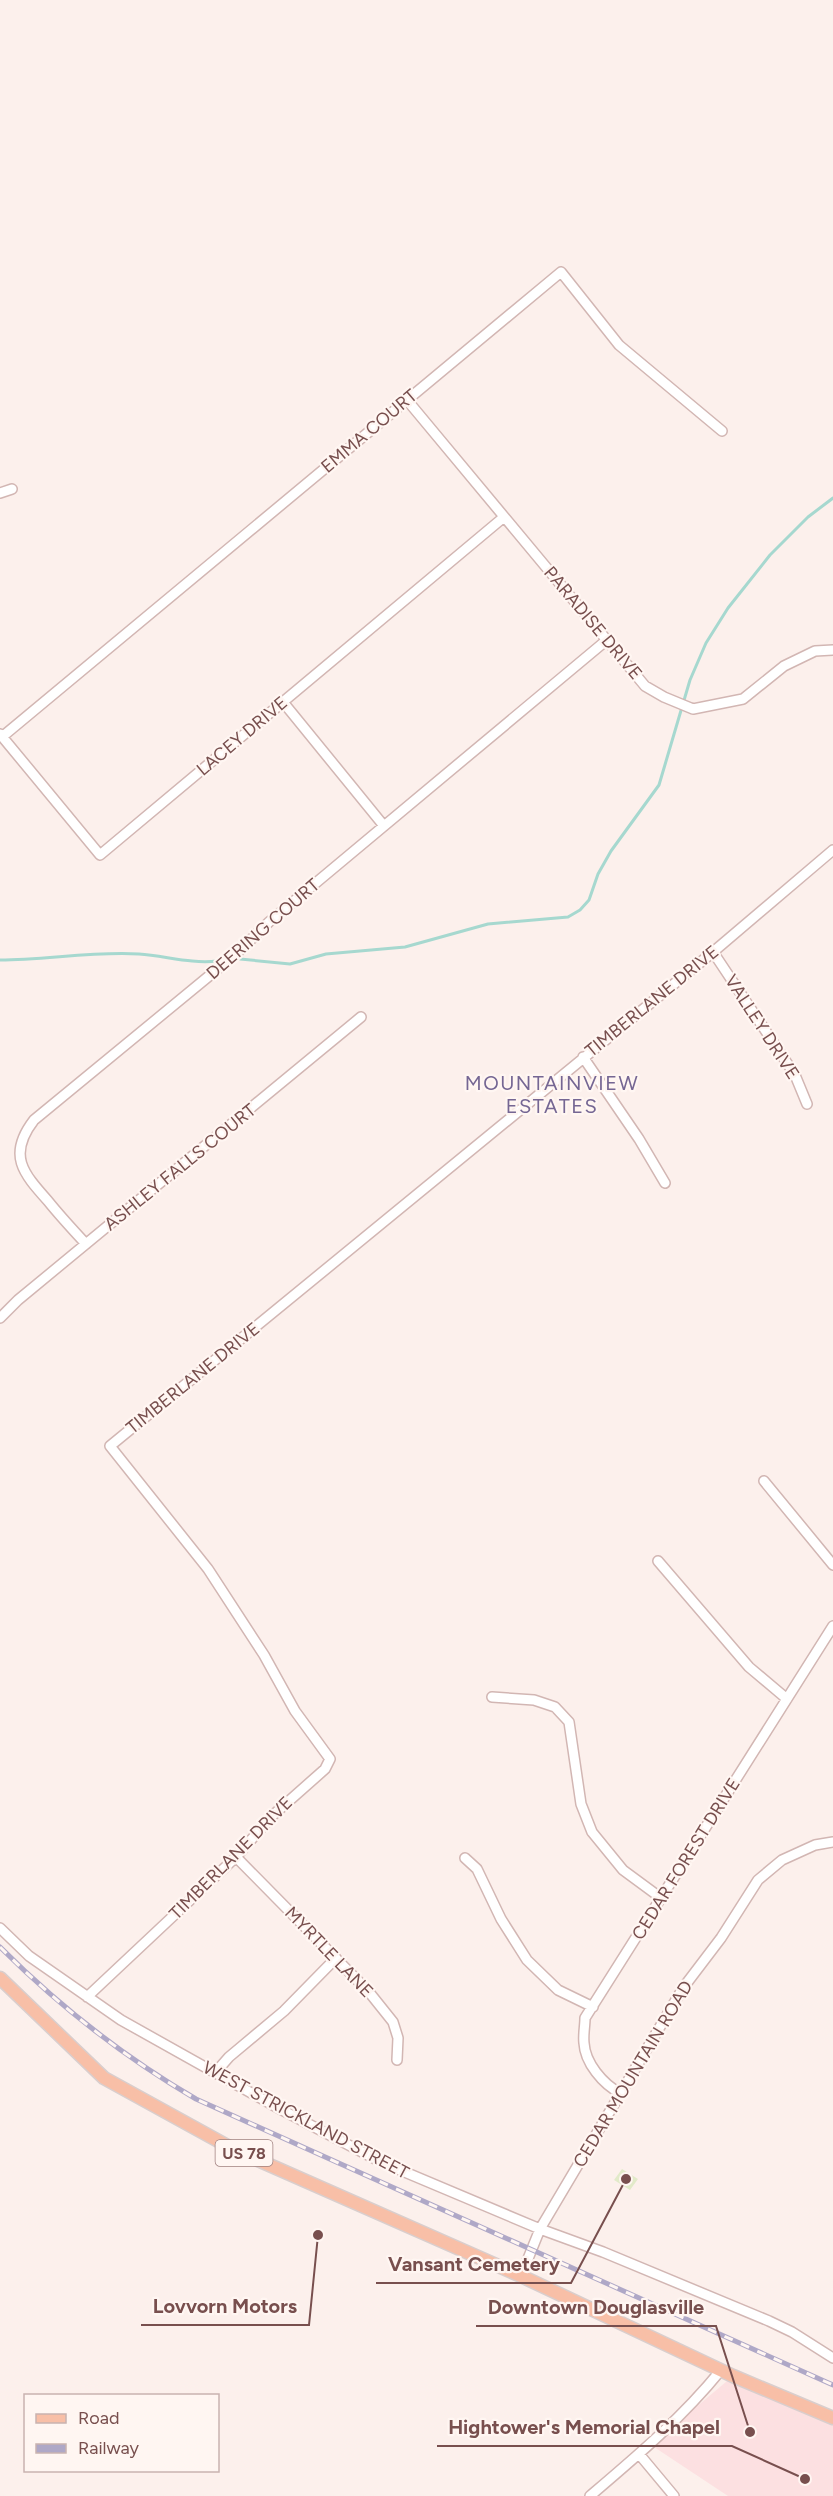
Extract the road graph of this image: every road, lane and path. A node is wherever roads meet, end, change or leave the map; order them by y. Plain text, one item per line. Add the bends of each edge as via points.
1 (407, 399) junction
2 (722, 431) dead end
3 (12, 489) dead end
4 (0, 493) edge
5 (504, 517) junction
6 (608, 639) junction
7 (833, 650) edge
8 (283, 702) junction
9 (1, 736) edge
10 (384, 826) junction
11 (833, 850) edge
12 (713, 952) junction
13 (361, 1017) dead end
14 (583, 1057) junction
15 (807, 1104) dead end
16 (665, 1183) dead end
17 (86, 1244) junction
18 (0, 1318) edge
19 (764, 1481) dead end
20 (658, 1561) dead end
21 (833, 1565) edge
22 (833, 1626) edge
23 (492, 1697) dead end
24 (787, 1699) junction
25 (833, 1842) edge
26 (236, 1857) junction
27 (465, 1858) dead end
28 (661, 1898) junction
29 (0, 1928) edge
30 (336, 1958) junction
31 (0, 1978) edge
32 (87, 1997) junction
33 (593, 2007) junction
34 (397, 2060) dead end
35 (215, 2073) junction
36 (620, 2092) junction
37 (540, 2229) junction
38 (520, 2276) junction
39 (833, 2358) edge
40 (720, 2370) junction
41 (833, 2418) edge
42 (639, 2454) junction
43 (590, 2496) edge
44 (674, 2496) edge

1 - 2 street, EMMA COURT via 561,272 619,345
1 - 5 street, PARADISE DRIVE
1 - 9 street, EMMA COURT
3 - 4 street
5 - 6 street, PARADISE DRIVE
5 - 8 street, LACEY DRIVE
6 - 7 street, PARADISE DRIVE via 645,686 693,709 743,699 784,666 814,651
6 - 10 street, DEERING COURT
8 - 9 street, LACEY DRIVE via 100,855
8 - 10 street
10 - 17 street, DEERING COURT via 269,922 237,954 34,1120 23,1134 19,1156 24,1174
11 - 12 street, TIMBERLANE DRIVE
12 - 14 street, TIMBERLANE DRIVE
12 - 15 street, VALLEY DRIVE via 795,1075
13 - 17 street, ASHLEY FALLS COURT
14 - 16 street
14 - 26 street, TIMBERLANE DRIVE via 110,1446 208,1569 295,1711 330,1759 325,1769 272,1816
17 - 18 street, ASHLEY FALLS COURT
19 - 21 street
20 - 24 street via 749,1667
22 - 24 street, CEDAR FOREST DRIVE
23 - 28 street via 534,1700 555,1707 569,1722 581,1804 592,1832 623,1870
24 - 28 street, CEDAR FOREST DRIVE
25 - 36 street, CEDAR MOUNTAIN ROAD via 815,1845 782,1860 758,1880 683,1988
26 - 30 street, MYRTLE LANE
26 - 32 street, TIMBERLANE DRIVE
27 - 33 street via 477,1869 501,1919 527,1960 558,1990
28 - 33 street, CEDAR FOREST DRIVE
29 - 32 street, WEST STRICKLAND STREET via 29,1956
30 - 34 street, MYRTLE LANE via 393,2022 398,2038
30 - 35 street
31 - 38 main road, US 78 via 104,2078 233,2149
32 - 35 street, WEST STRICKLAND STREET
33 - 36 street, CEDAR FOREST DRIVE via 585,2018 584,2045 592,2067 611,2088
35 - 37 street, WEST STRICKLAND STREET via 381,2162
36 - 37 street, CEDAR MOUNTAIN ROAD
37 - 38 street, CEDAR MOUNTAIN ROAD
37 - 39 street, WEST STRICKLAND STREET via 769,2321
38 - 40 main road, US 78
40 - 41 main road, US 78
40 - 42 street via 688,2409
42 - 43 street
42 - 44 street

